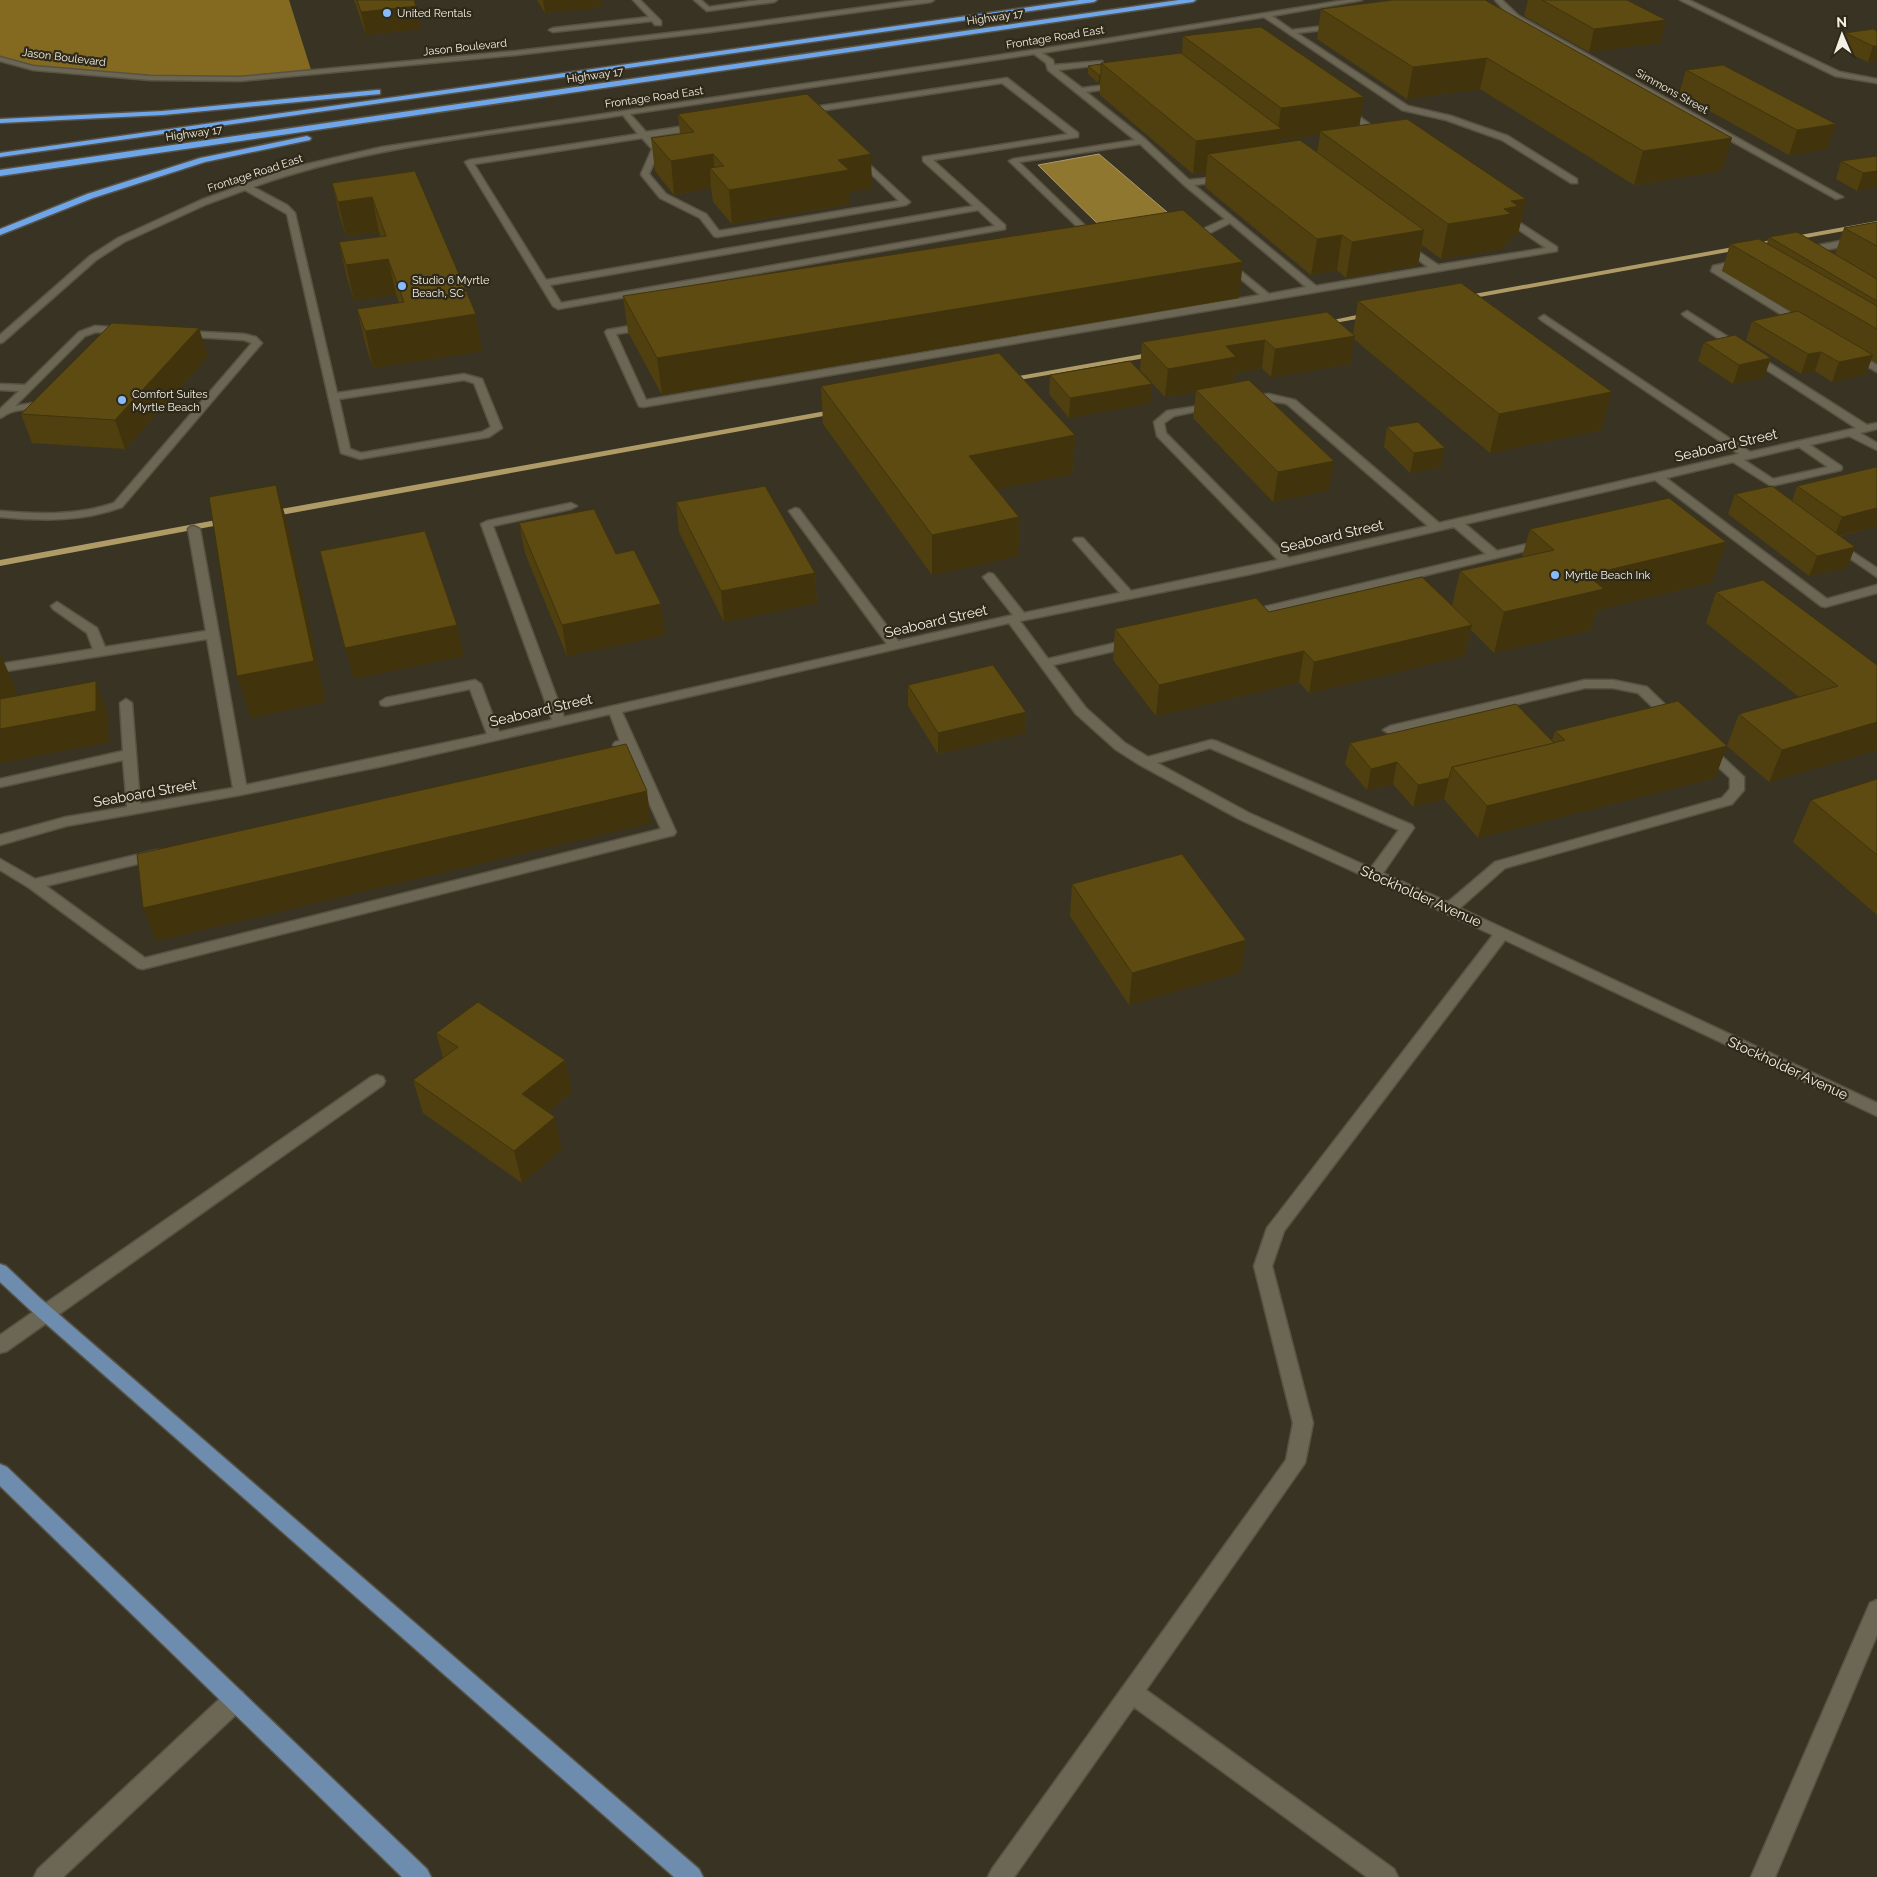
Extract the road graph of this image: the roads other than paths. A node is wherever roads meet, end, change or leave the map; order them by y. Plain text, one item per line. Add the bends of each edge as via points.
1 (636, 0) edge
2 (697, 0) edge
3 (774, 0) edge
4 (931, 0) edge
5 (1094, 0) edge
6 (1192, 0) edge
7 (1359, 0) edge
8 (1498, 0) edge
9 (1684, 0) edge
10 (1265, 15) junction
11 (654, 19) junction
12 (1347, 25) edge
13 (554, 30) dead end
14 (1290, 32) junction
15 (669, 35) junction
16 (1036, 52) junction
17 (0, 59) edge
18 (1099, 63) edge
19 (1051, 68) junction
20 (558, 76) junction
21 (1877, 81) edge
22 (1126, 84) edge
23 (1080, 91) junction
24 (794, 94) junction
25 (1335, 104) edge
26 (435, 110) junction
27 (625, 113) junction
28 (815, 114) junction
29 (0, 121) edge
30 (646, 136) junction
31 (1142, 141) junction
32 (1382, 144) edge
33 (852, 150) edge
34 (0, 155) edge
35 (0, 173) edge
36 (1234, 177) edge
37 (1574, 181) dead end
38 (1186, 183) junction
39 (246, 187) junction
40 (1839, 197) dead end
41 (906, 202) junction
42 (981, 207) junction
43 (1497, 212) edge
44 (923, 217) junction
45 (1230, 220) junction
46 (0, 232) edge
47 (716, 234) junction
48 (1877, 237) edge
49 (1396, 239) edge
50 (1179, 240) edge
51 (1102, 245) edge
52 (730, 251) junction
53 (1218, 255) edge
54 (1756, 260) edge
55 (1817, 262) edge
56 (1436, 268) junction
57 (544, 283) junction
58 (1314, 289) junction
59 (1267, 297) junction
60 (1687, 314) dead end
61 (1544, 318) dead end
62 (659, 324) edge
63 (1809, 328) edge
64 (135, 331) edge
65 (175, 333) edge
66 (0, 340) edge
67 (1843, 348) edge
68 (1877, 369) edge
69 (42, 373) junction
70 (55, 376) dead end
71 (0, 386) edge
72 (27, 388) junction
73 (333, 397) junction
74 (1240, 400) edge
75 (45, 401) edge
76 (1220, 403) edge
77 (2, 413) edge
78 (1877, 426) edge
79 (1864, 428) junction
80 (1851, 432) junction
81 (1800, 443) junction
82 (1877, 447) edge
83 (1747, 455) junction
84 (1734, 458) junction
85 (1656, 476) junction
86 (1768, 482) junction
87 (1767, 496) edge
88 (572, 506) dead end
89 (796, 511) dead end
90 (0, 514) edge
91 (1455, 522) junction
92 (1436, 527) junction
93 (194, 529) dead end
94 (1560, 539) edge
95 (1079, 540) dead end
96 (1830, 540) edge
97 (1494, 555) junction
98 (1286, 562) junction
99 (1877, 573) edge
100 (989, 576) dead end
101 (1877, 589) edge
102 (1128, 595) junction
103 (57, 606) dead end
104 (1236, 617) edge
105 (1017, 618) junction
106 (212, 634) junction
107 (1141, 640) edge
108 (895, 646) junction
109 (100, 652) junction
110 (1046, 663) junction
111 (0, 668) edge
112 (386, 702) dead end
113 (126, 703) dead end
114 (614, 709) junction
115 (559, 722) junction
116 (1390, 730) dead end
117 (494, 736) junction
118 (628, 743) junction
119 (609, 748) edge
120 (130, 754) junction
121 (1145, 762) junction
122 (0, 783) edge
123 (240, 791) junction
124 (134, 810) junction
125 (0, 840) edge
126 (167, 852) edge
127 (0, 864) edge
128 (1374, 875) junction
129 (33, 884) junction
130 (1450, 909) junction
131 (1502, 933) junction
132 (377, 1081) dead end
133 (1877, 1110) edge
134 (0, 1271) edge
135 (0, 1282) edge
136 (40, 1308) junction
137 (0, 1345) edge
138 (0, 1473) edge
139 (1877, 1610) edge
140 (1132, 1693) junction
141 (235, 1700) junction
142 (46, 1877) edge
143 (419, 1877) edge
144 (691, 1877) edge
145 (1000, 1877) edge
146 (1386, 1877) edge
147 (1763, 1877) edge

1 - 11 street
2 - 3 street via 707,9
4 - 15 street, Jason Boulevard
5 - 20 highway, Highway 17
6 - 26 highway, Highway 17
7 - 10 street, Frontage Road East
8 - 40 street, Simmons Street via 1516,18
9 - 21 street via 1838,74
10 - 14 street
10 - 16 street, Frontage Road East via 1213,26
11 - 13 street
11 - 15 street
12 - 14 street
14 - 37 street via 1405,108 1448,118 1505,138
15 - 17 street, Jason Boulevard via 429,62 240,78 140,77 33,68
16 - 19 street via 1050,62
16 - 24 street, Frontage Road East
18 - 19 street
19 - 23 street
20 - 29 highway via 163,113
20 - 34 highway, Highway 17
22 - 23 street
23 - 31 street
24 - 27 street, Frontage Road East
24 - 28 street
25 - 32 street via 1391,143
26 - 35 highway, Highway 17
26 - 46 highway via 203,160 90,196
27 - 30 street
27 - 39 street, Frontage Road East via 382,149 293,170
28 - 30 street
28 - 42 street via 1004,80 1076,135 926,159
30 - 47 street via 656,149 645,174 663,196 703,216
30 - 57 street via 469,162
31 - 38 street
31 - 51 street via 1013,161
33 - 41 street
36 - 38 street
38 - 45 street
39 - 66 street, Frontage Road East via 204,202 121,240 93,258
39 - 73 street via 290,213
41 - 44 street
41 - 47 street
42 - 44 street
42 - 57 street via 1002,227 558,306
43 - 56 street via 1554,249
44 - 52 street
45 - 50 street via 1200,239
45 - 58 street
47 - 52 street
48 - 55 street via 1795,253
49 - 56 street
52 - 57 street
53 - 59 street
54 - 63 street via 1720,266 1716,271
56 - 58 street
58 - 59 street
59 - 62 street via 643,404 610,332
60 - 79 street
61 - 83 street
64 - 69 street via 95,330 82,334
65 - 90 street via 244,337 257,343 118,505 68,518
67 - 68 street
69 - 70 street
69 - 72 street
71 - 72 street
72 - 77 street
73 - 73 street via 345,451 360,456 485,435 497,428 478,381 464,377
74 - 92 street via 1260,396 1291,402
75 - 77 street
76 - 98 street via 1171,413 1159,422 1161,434
78 - 79 street, Seaboard Street
79 - 80 street, Seaboard Street
80 - 81 street, Seaboard Street
80 - 82 street
81 - 83 street, Seaboard Street
81 - 86 street via 1837,468
83 - 84 street, Seaboard Street
84 - 85 street, Seaboard Street
84 - 86 street
85 - 91 street, Seaboard Street
85 - 101 street via 1825,603
86 - 87 street
88 - 115 street via 487,524
89 - 108 street
91 - 92 street, Seaboard Street
91 - 97 street
92 - 98 street, Seaboard Street
93 - 106 street
94 - 97 street
95 - 102 street
96 - 99 street
97 - 104 street
98 - 102 street, Seaboard Street
100 - 105 street, Stockholder Avenue
102 - 105 street, Seaboard Street
103 - 109 street via 93,631
105 - 108 street, Seaboard Street
105 - 110 street, Stockholder Avenue
106 - 109 street
106 - 123 street
107 - 110 street
108 - 114 street, Seaboard Street
109 - 111 street
110 - 121 street, Stockholder Avenue via 1082,711 1120,746
112 - 117 street via 476,684
113 - 120 street
114 - 115 street, Seaboard Street
114 - 118 street
115 - 117 street, Seaboard Street
116 - 130 street via 1585,684 1613,684 1642,690 1736,777 1737,790 1727,801 1500,865
117 - 123 street, Seaboard Street
118 - 119 street
118 - 129 street via 669,832 143,964
120 - 122 street
120 - 124 street
121 - 128 street, Stockholder Avenue via 1244,816
121 - 128 street via 1210,744 1407,828
123 - 124 street, Seaboard Street
124 - 125 street, Seaboard Street via 66,822
126 - 129 street
127 - 129 street
128 - 130 street, Stockholder Avenue
130 - 131 street, Stockholder Avenue
131 - 133 street, Stockholder Avenue
131 - 140 street via 1276,1228 1263,1266 1303,1422 1295,1463
132 - 136 street
134 - 136 main road
135 - 136 main road
136 - 137 street
136 - 144 main road
138 - 141 main road
139 - 147 street
140 - 145 street
140 - 146 street
141 - 142 street
141 - 143 main road

